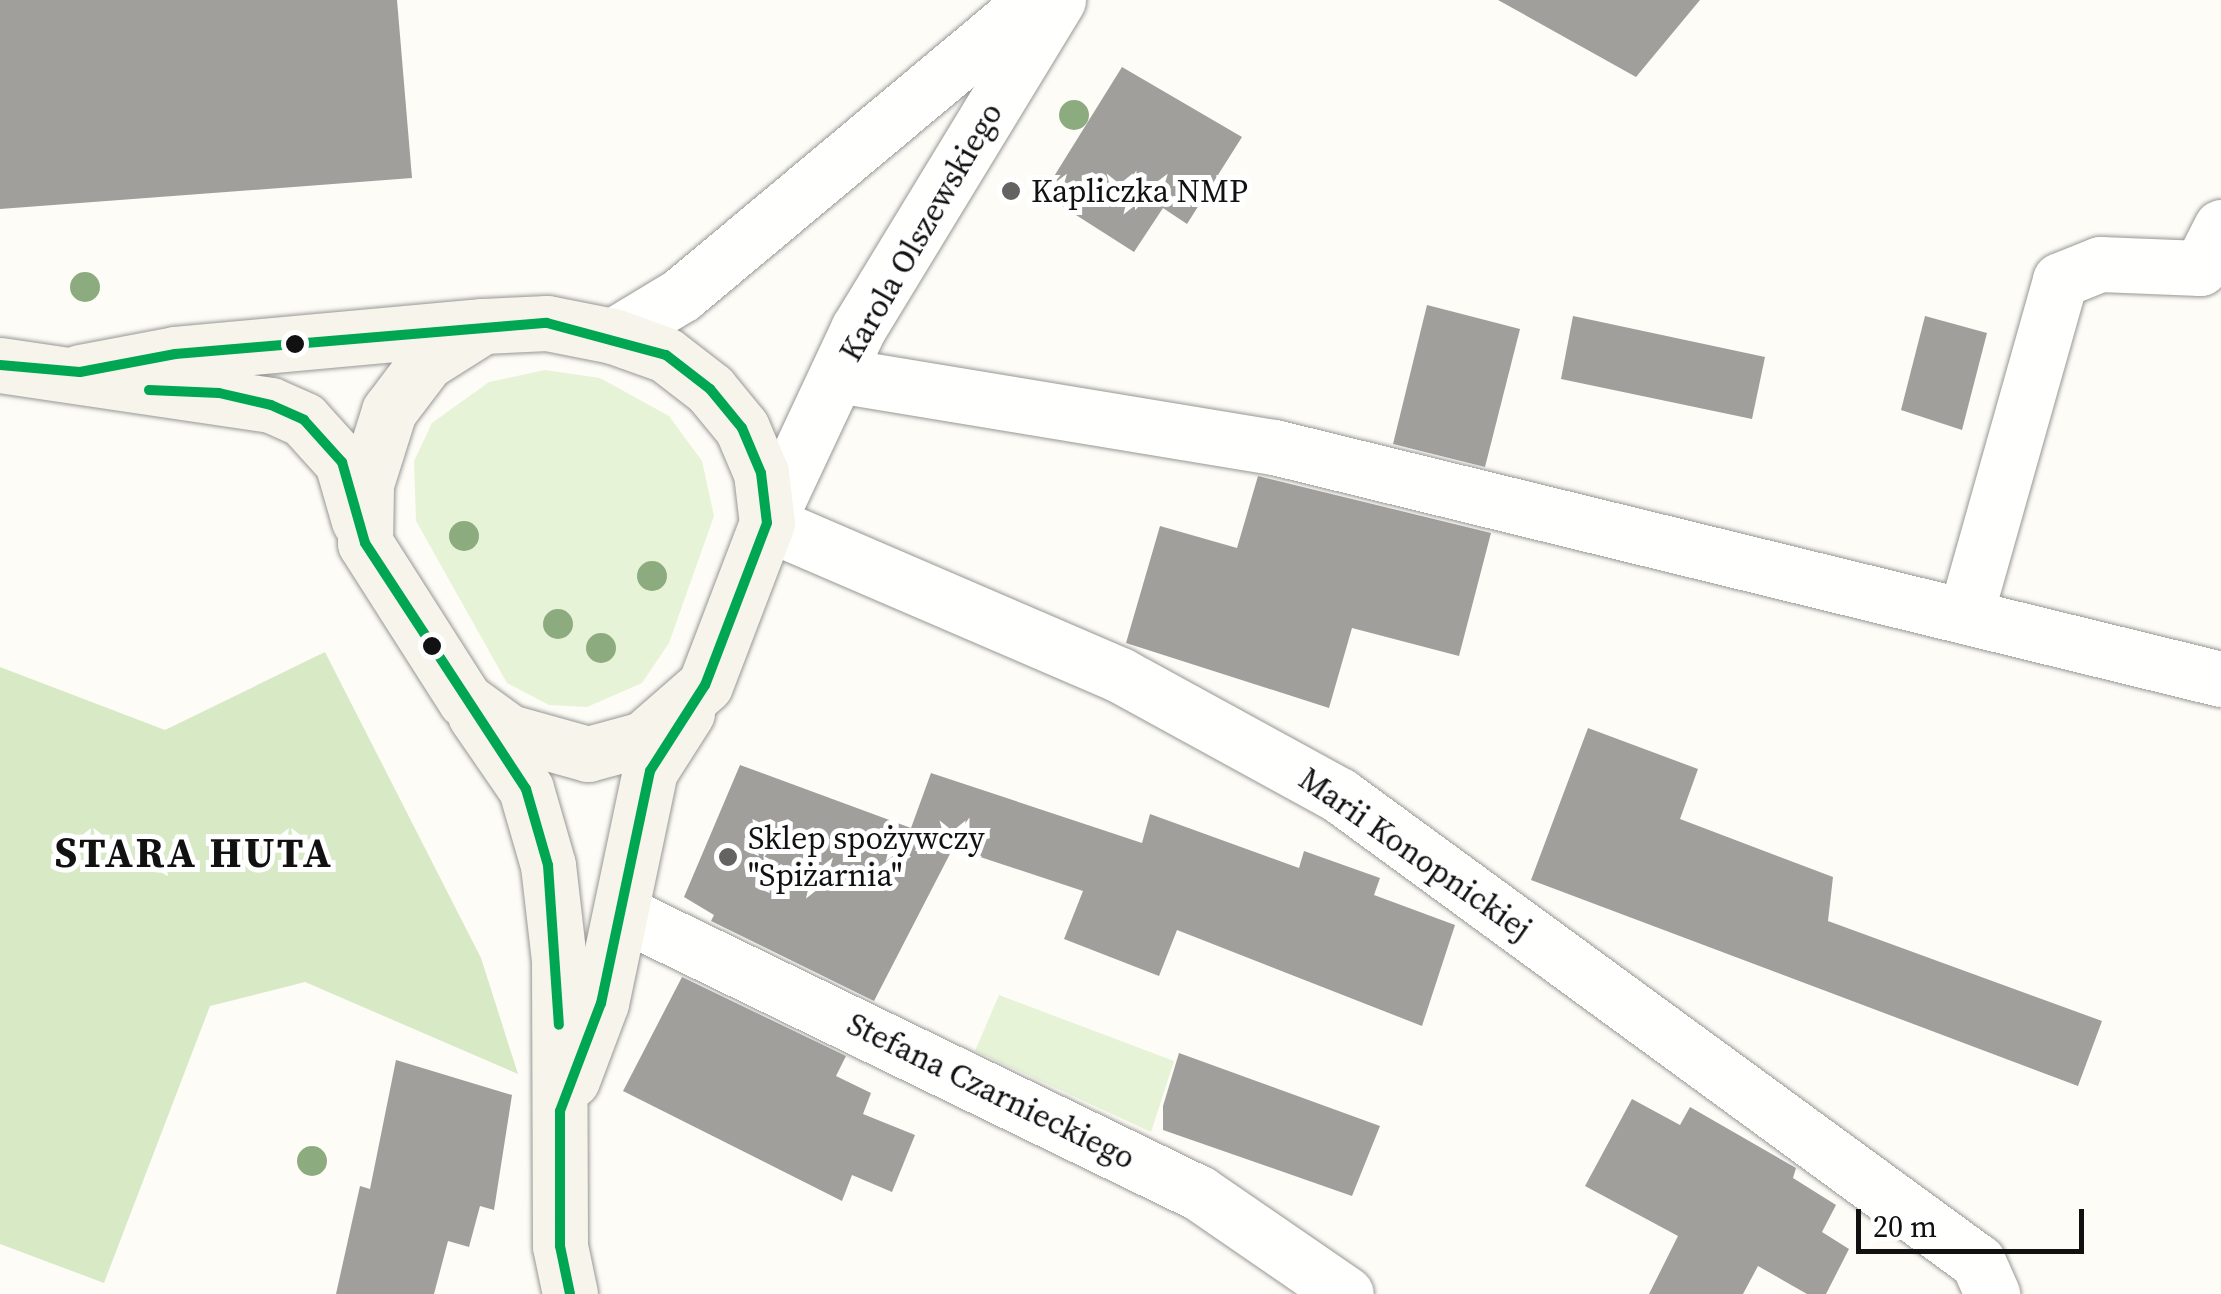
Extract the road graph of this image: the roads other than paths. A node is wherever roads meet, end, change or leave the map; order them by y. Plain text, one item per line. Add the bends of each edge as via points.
1 (1034, 0) edge
2 (1058, 0) edge
3 (2221, 227) edge
4 (483, 326) junction
5 (613, 336) junction
6 (0, 365) edge
7 (80, 372) junction
8 (838, 375) junction
9 (767, 523) junction
10 (365, 543) junction
11 (1965, 616) junction
12 (2221, 679) edge
13 (705, 685) junction
14 (465, 700) junction
15 (548, 865) junction
16 (622, 913) junction
17 (560, 1110) junction
18 (570, 1294) edge
19 (1346, 1294) edge
20 (1992, 1294) edge

1 - 5 street, Karola Olszewskiego via 681,296
2 - 8 street, Karola Olszewskiego via 858,328
3 - 11 street via 2200,268 2100,264 2060,280
4 - 5 street via 547,324
4 - 7 street via 176,354
4 - 10 street via 426,362 388,412 366,484
5 - 9 street via 666,355 710,389 742,428 761,474
6 - 7 street
7 - 10 street via 152,391 236,397 304,420 342,462
8 - 9 street, Karola Olszewskiego
8 - 11 street via 1274,446
9 - 13 street
9 - 20 street, Marii Konopnickiej via 1120,675 1340,795 1978,1262
10 - 14 street
11 - 12 street
13 - 14 street via 643,739 588,754 509,732
13 - 16 street via 650,771
14 - 15 street via 526,788
15 - 16 street via 566,885
15 - 17 street via 559,960
16 - 17 street via 601,1003
16 - 19 street, Stefana Czarnieckiego via 1199,1193
17 - 18 street via 558,1212

